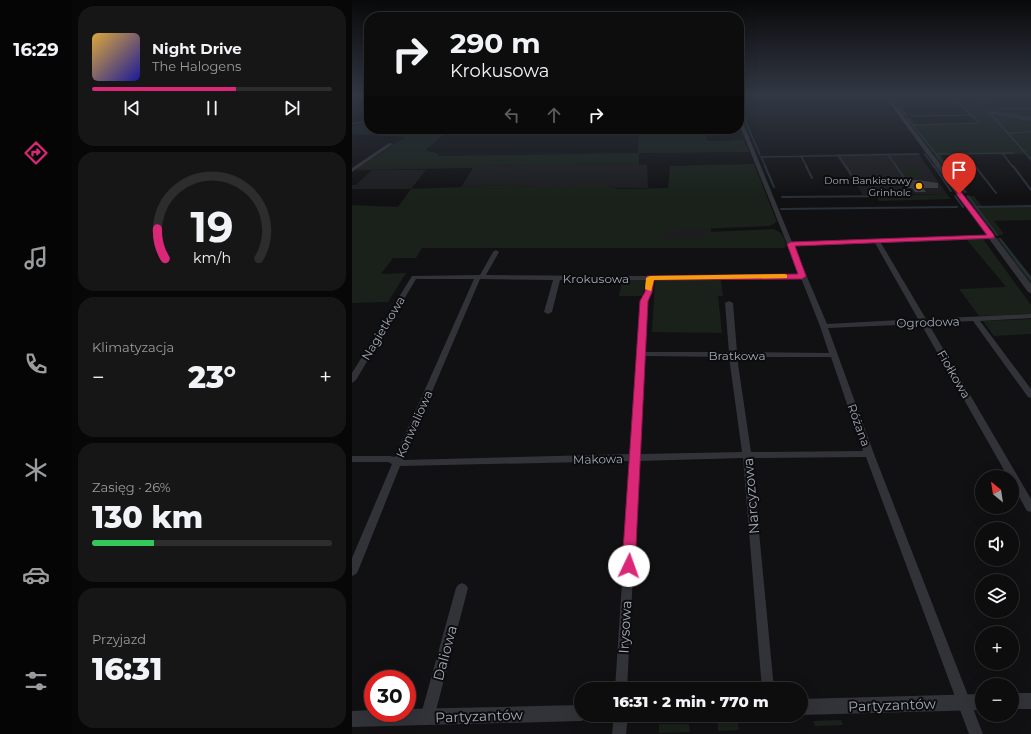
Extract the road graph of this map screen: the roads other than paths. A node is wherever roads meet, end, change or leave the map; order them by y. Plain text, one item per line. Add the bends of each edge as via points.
1 (911, 128) edge
2 (744, 131) edge
3 (391, 144) dead end
4 (352, 170) edge
5 (992, 237) junction
6 (877, 241) junction
7 (791, 244) junction
8 (496, 252) dead end
9 (802, 276) junction
10 (414, 277) joint
11 (480, 277) junction
12 (557, 278) junction
13 (650, 278) junction
14 (1031, 290) edge
15 (728, 303) dead end
16 (548, 312) dead end
17 (1031, 316) edge
18 (976, 320) junction
19 (924, 322) junction
20 (824, 326) junction
21 (641, 354) junction
22 (733, 355) junction
23 (833, 356) junction
24 (352, 380) edge
25 (1031, 395) edge
26 (747, 454) junction
27 (869, 454) junction
28 (352, 459) edge
29 (635, 459) junction
30 (397, 463) junction
31 (1031, 508) edge
32 (352, 571) edge
33 (462, 588) dead end
34 (621, 682) edge
35 (767, 682) edge
36 (1019, 701) edge
37 (1031, 701) edge
38 (975, 702) edge
39 (964, 703) junction
40 (808, 708) edge
41 (574, 713) edge
42 (427, 718) junction
43 (352, 719) edge
44 (620, 722) edge
45 (619, 734) edge
46 (976, 734) edge

1 - 5 street
2 - 7 street, Różana
3 - 4 street
5 - 6 street
5 - 14 street
6 - 7 street
6 - 19 street, Fiołkowa
7 - 9 street, Różana
8 - 11 street, Konwaliowa
9 - 13 street, Krokusowa
9 - 20 street, Różana
10 - 11 street, Krokusowa
10 - 24 street, Nagietkowa
11 - 12 street, Krokusowa
11 - 30 street, Konwaliowa
12 - 13 street, Krokusowa
12 - 16 street
13 - 21 street, Irysowa via 644,301
15 - 22 street, Narcyzowa
17 - 18 street, Ogrodowa
18 - 19 street, Ogrodowa
18 - 25 street
19 - 20 street, Ogrodowa
19 - 31 street, Fiołkowa
20 - 23 street, Różana
21 - 22 street, Bratkowa
21 - 29 street, Irysowa
22 - 23 street, Bratkowa
22 - 26 street, Narcyzowa
23 - 27 street, Różana
26 - 27 street, Makowa
26 - 29 street, Makowa
26 - 35 street, Narcyzowa
27 - 39 street, Różana
28 - 30 street, Makowa via 390,459
29 - 30 street, Makowa
29 - 34 street, Irysowa
30 - 32 street, Konwaliowa
33 - 42 street, Daliowa
36 - 37 street
38 - 39 street, Partyzantów
39 - 40 street, Partyzantów
39 - 46 street, Różana
41 - 42 street, Partyzantów
42 - 43 street, Partyzantów
44 - 45 street

